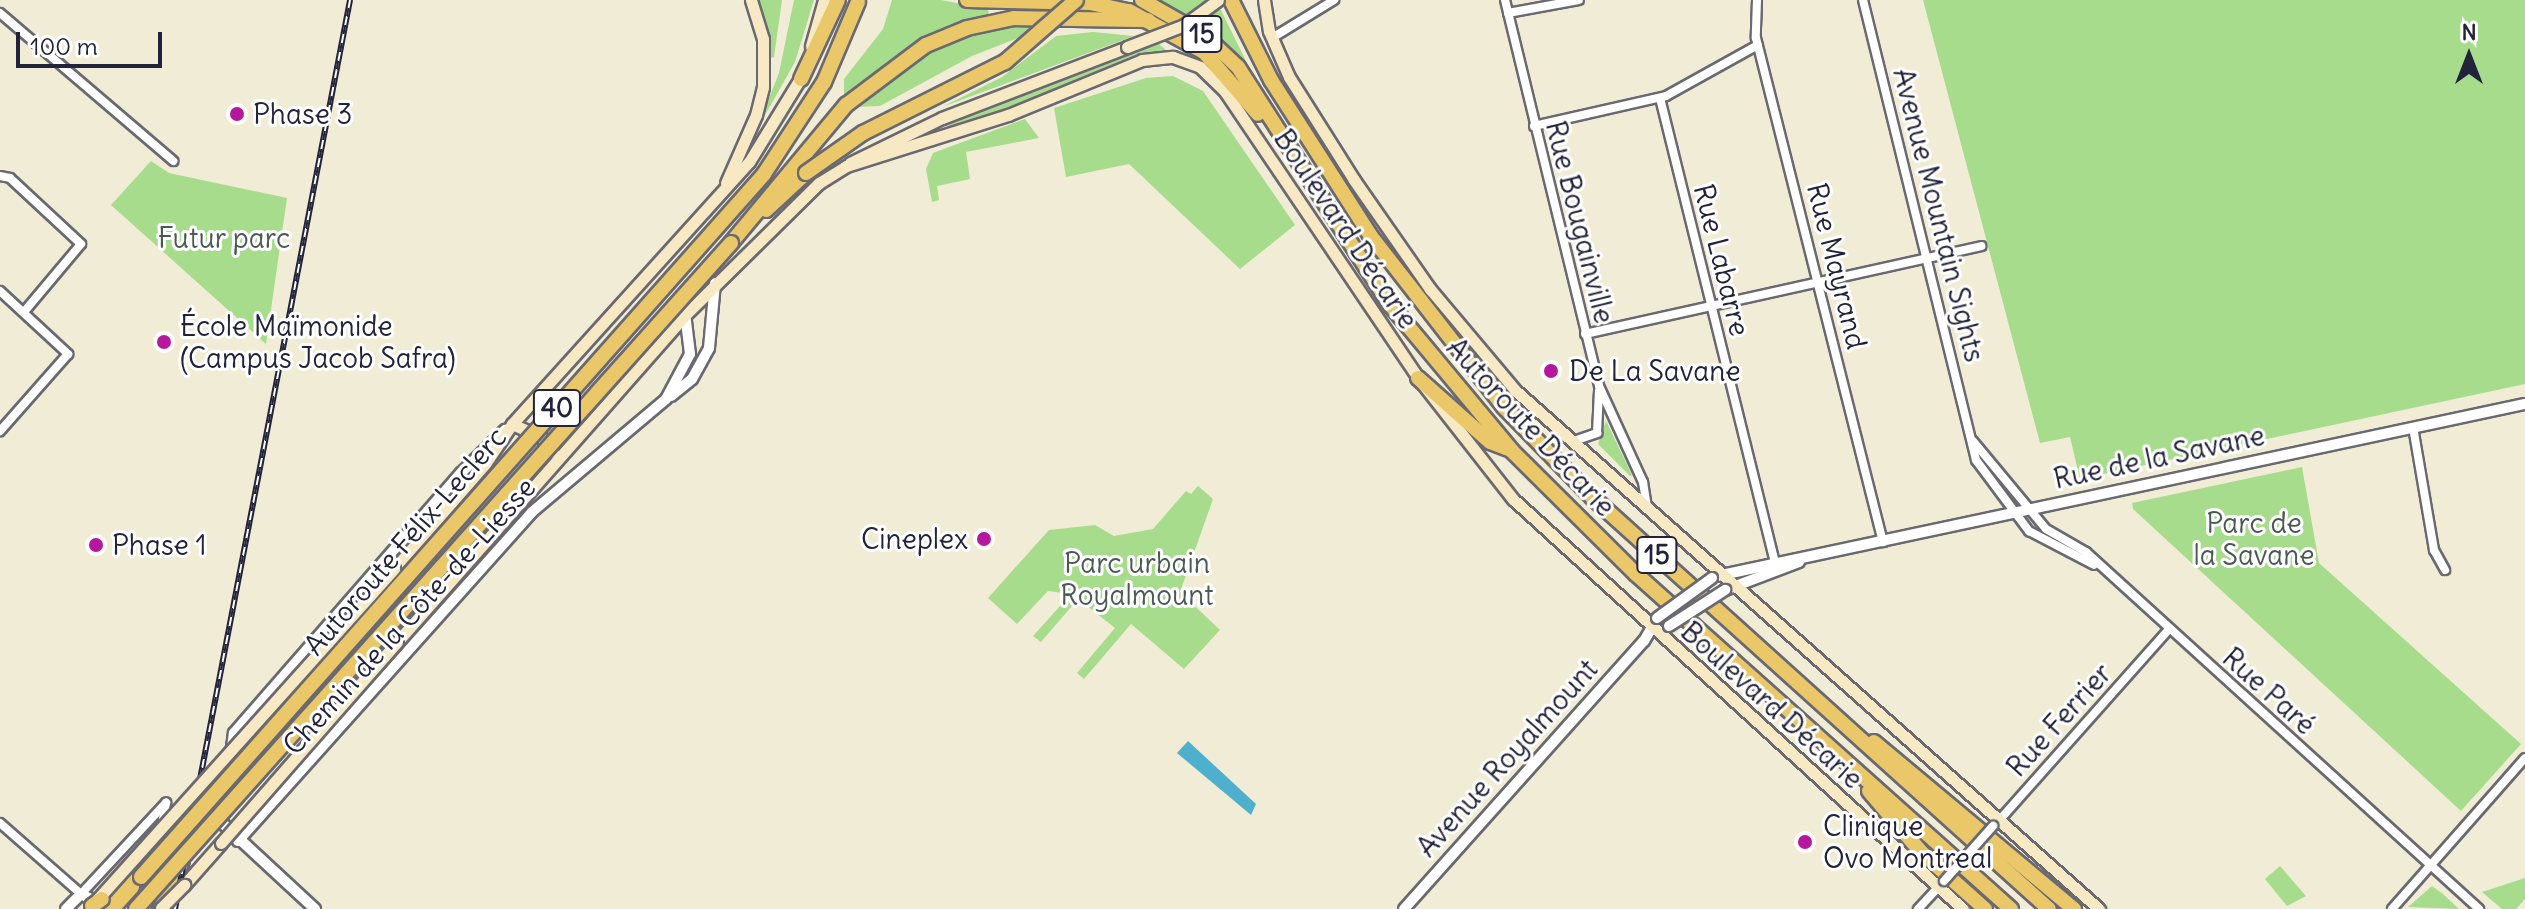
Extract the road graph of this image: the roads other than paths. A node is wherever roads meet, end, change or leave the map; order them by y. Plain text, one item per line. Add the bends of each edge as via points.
1 (751, 0) edge
2 (824, 0) edge
3 (838, 0) edge
4 (967, 0) edge
5 (1076, 0) edge
6 (1142, 0) edge
7 (1218, 0) edge
8 (1231, 0) edge
9 (1264, 0) edge
10 (1334, 0) edge
11 (1505, 0) edge
12 (1579, 0) edge
13 (1757, 0) edge
14 (1863, 0) edge
15 (858, 1) edge
16 (0, 13) edge
17 (1508, 13) junction
18 (1148, 20) junction
19 (1272, 38) junction
20 (1758, 45) junction
21 (801, 79) junction
22 (1660, 98) junction
23 (1534, 126) junction
24 (1283, 145) junction
25 (173, 161) dead end
26 (846, 166) junction
27 (0, 176) edge
28 (722, 191) junction
29 (774, 225) joint
30 (731, 243) junction
31 (1981, 246) dead end
32 (1928, 258) junction
33 (646, 278) junction
34 (1819, 282) junction
35 (715, 283) junction
36 (0, 291) edge
37 (1710, 306) junction
38 (24, 312) junction
39 (685, 315) junction
40 (1585, 334) junction
41 (1418, 378) junction
42 (1599, 386) junction
43 (666, 399) junction
44 (2525, 404) edge
45 (512, 424) junction
46 (2, 425) edge
47 (2413, 427) junction
48 (1973, 441) junction
49 (1570, 443) junction
50 (1512, 451) junction
51 (556, 464) junction
52 (1647, 509) junction
53 (2030, 509) junction
54 (2015, 513) junction
55 (1883, 542) junction
56 (1776, 566) junction
57 (2102, 569) junction
58 (2445, 570) dead end
59 (1717, 576) junction
60 (1731, 588) junction
61 (1655, 630) junction
62 (2168, 630) junction
63 (287, 669) junction
64 (1838, 717) junction
65 (345, 720) junction
66 (1832, 748) junction
67 (2525, 758) edge
68 (156, 814) junction
69 (166, 817) junction
70 (0, 823) edge
71 (1996, 823) junction
72 (238, 841) junction
73 (185, 855) junction
74 (2431, 866) junction
75 (141, 877) junction
76 (1941, 884) junction
77 (81, 894) junction
78 (92, 906) joint
79 (153, 908) edge
80 (66, 909) edge
81 (111, 909) edge
82 (136, 909) edge
83 (315, 909) edge
84 (1404, 909) edge
85 (1918, 909) edge
86 (1963, 909) edge
87 (1985, 909) edge
88 (2011, 909) edge
89 (2049, 909) edge
90 (2074, 909) edge
91 (2099, 909) edge
92 (2392, 909) edge
93 (2479, 909) edge

1 - 28 main road via 763,39 763,87
2 - 21 main road, Chemin de la Côte-de-Liesse
3 - 21 highway
4 - 18 highway via 1090,3
5 - 30 highway, 40, bridge via 1013,57 836,151
6 - 24 highway, Autoroute Décarie / 15 via 1205,36 1231,60
7 - 26 main road, bridge via 1184,25 942,118
8 - 64 highway, Autoroute Décarie / 15 via 1271,80 1336,184 1473,371 1592,497
9 - 19 main road, Boulevard Décarie
10 - 19 street
11 - 17 street, Rue Bougainville
12 - 17 street
13 - 20 street, Rue Mayrand
14 - 32 street, Avenue Mountain Sights
15 - 75 highway, Autoroute Félix-Leclerc / 40, bridge via 807,112 756,184
16 - 25 street
17 - 23 street, Rue Bougainville
18 - 24 highway via 1213,59
18 - 30 highway via 1056,15 980,24 917,49 865,87 826,125
19 - 49 main road, Boulevard Décarie via 1297,90 1430,289 1516,391
20 - 22 street
20 - 34 street, Rue Mayrand
21 - 28 main road, Chemin de la Côte-de-Liesse via 762,146
22 - 23 street
22 - 37 street, Rue Labarre
23 - 40 street, Rue Bougainville
24 - 50 highway, Autoroute Décarie / 15 via 1399,316
26 - 29 main road, Boulevard Décarie via 805,194
26 - 41 main road, Boulevard Décarie via 1008,115 1142,60 1190,62 1224,90
27 - 38 street via 10,178 81,244
28 - 33 main road, Chemin de la Côte-de-Liesse
29 - 35 main road, Chemin de la Côte-de-Liesse
30 - 73 highway, Autoroute Félix-Leclerc / 40, bridge
31 - 32 street
32 - 34 street
32 - 48 street, Avenue Mountain Sights
33 - 39 main road via 659,281
33 - 45 main road, Chemin de la Côte-de-Liesse
34 - 37 street
34 - 55 street, Rue Mayrand
35 - 39 main road, Chemin de la Côte-de-Liesse
35 - 43 street via 709,348 692,379
36 - 38 street
37 - 40 street
37 - 56 street, Rue Labarre
38 - 46 street via 68,354
39 - 43 street, Chemin de la Côte-de-Liesse via 690,354
39 - 51 main road, Chemin de la Côte-de-Liesse
40 - 42 street, Rue Bougainville
41 - 50 highway via 1490,442
41 - 61 main road, Boulevard Décarie via 1515,500
42 - 49 street, Rue Bougainville via 1597,433
42 - 52 street, Rue Bougainville via 1643,482
43 - 65 street, Chemin de la Côte-de-Liesse via 532,512
44 - 47 street, Rue de la Savane
45 - 51 main road via 545,440
45 - 63 street, Chemin de la Côte-de-Liesse via 476,456
45 - 78 main road, bridge via 485,464 394,569
47 - 53 street, Rue de la Savane
47 - 58 street via 2434,550
48 - 53 street, Avenue Mountain Sights
48 - 54 street, Avenue Mountain Sights via 1976,460
49 - 52 main road, Boulevard Décarie
50 - 66 highway, Autoroute Décarie / 15 via 1599,539
51 - 79 main road, Chemin de la Côte-de-Liesse, bridge
52 - 59 main road, Boulevard Décarie
53 - 54 street, Rue de la Savane
53 - 57 street, Avenue Mountain Sights via 2046,529
54 - 55 street, Rue de la Savane
54 - 57 street, Avenue Mountain Sights via 2033,534
55 - 56 street, Rue de la Savane
56 - 59 street, Rue de la Savane
56 - 60 street, Rue de la Savane
57 - 62 street, Rue Paré
59 - 60 main road, Boulevard Décarie
59 - 61 street, Rue de la Savane, bridge
60 - 61 street, Rue de la Savane, bridge
60 - 71 main road, Boulevard Décarie
61 - 76 main road, Boulevard Décarie
61 - 84 street, Avenue Royalmount
62 - 71 street, Rue Ferrier
62 - 74 street, Rue Paré
63 - 65 street
63 - 72 street, Chemin de la Côte-de-Liesse via 234,733 219,811
64 - 89 highway, Autoroute Décarie / 15
64 - 90 highway via 1908,765
65 - 72 street, Chemin de la Côte-de-Liesse
66 - 87 highway via 1920,851
66 - 88 highway, Autoroute Décarie / 15
67 - 74 street
68 - 69 street
68 - 69 street via 166,803
68 - 77 street
69 - 79 street
70 - 77 street
71 - 76 street, Rue Ferrier, bridge
71 - 91 main road, Boulevard Décarie
72 - 83 street, Chemin de la Côte-de-Liesse
73 - 79 highway, bridge
73 - 82 highway, Autoroute Félix-Leclerc / 40, bridge
74 - 92 street
74 - 93 street
75 - 78 highway, bridge
75 - 81 highway, Autoroute Félix-Leclerc / 40
76 - 85 street, Rue Ferrier
76 - 86 main road, Boulevard Décarie
77 - 80 street
77 - 81 street

